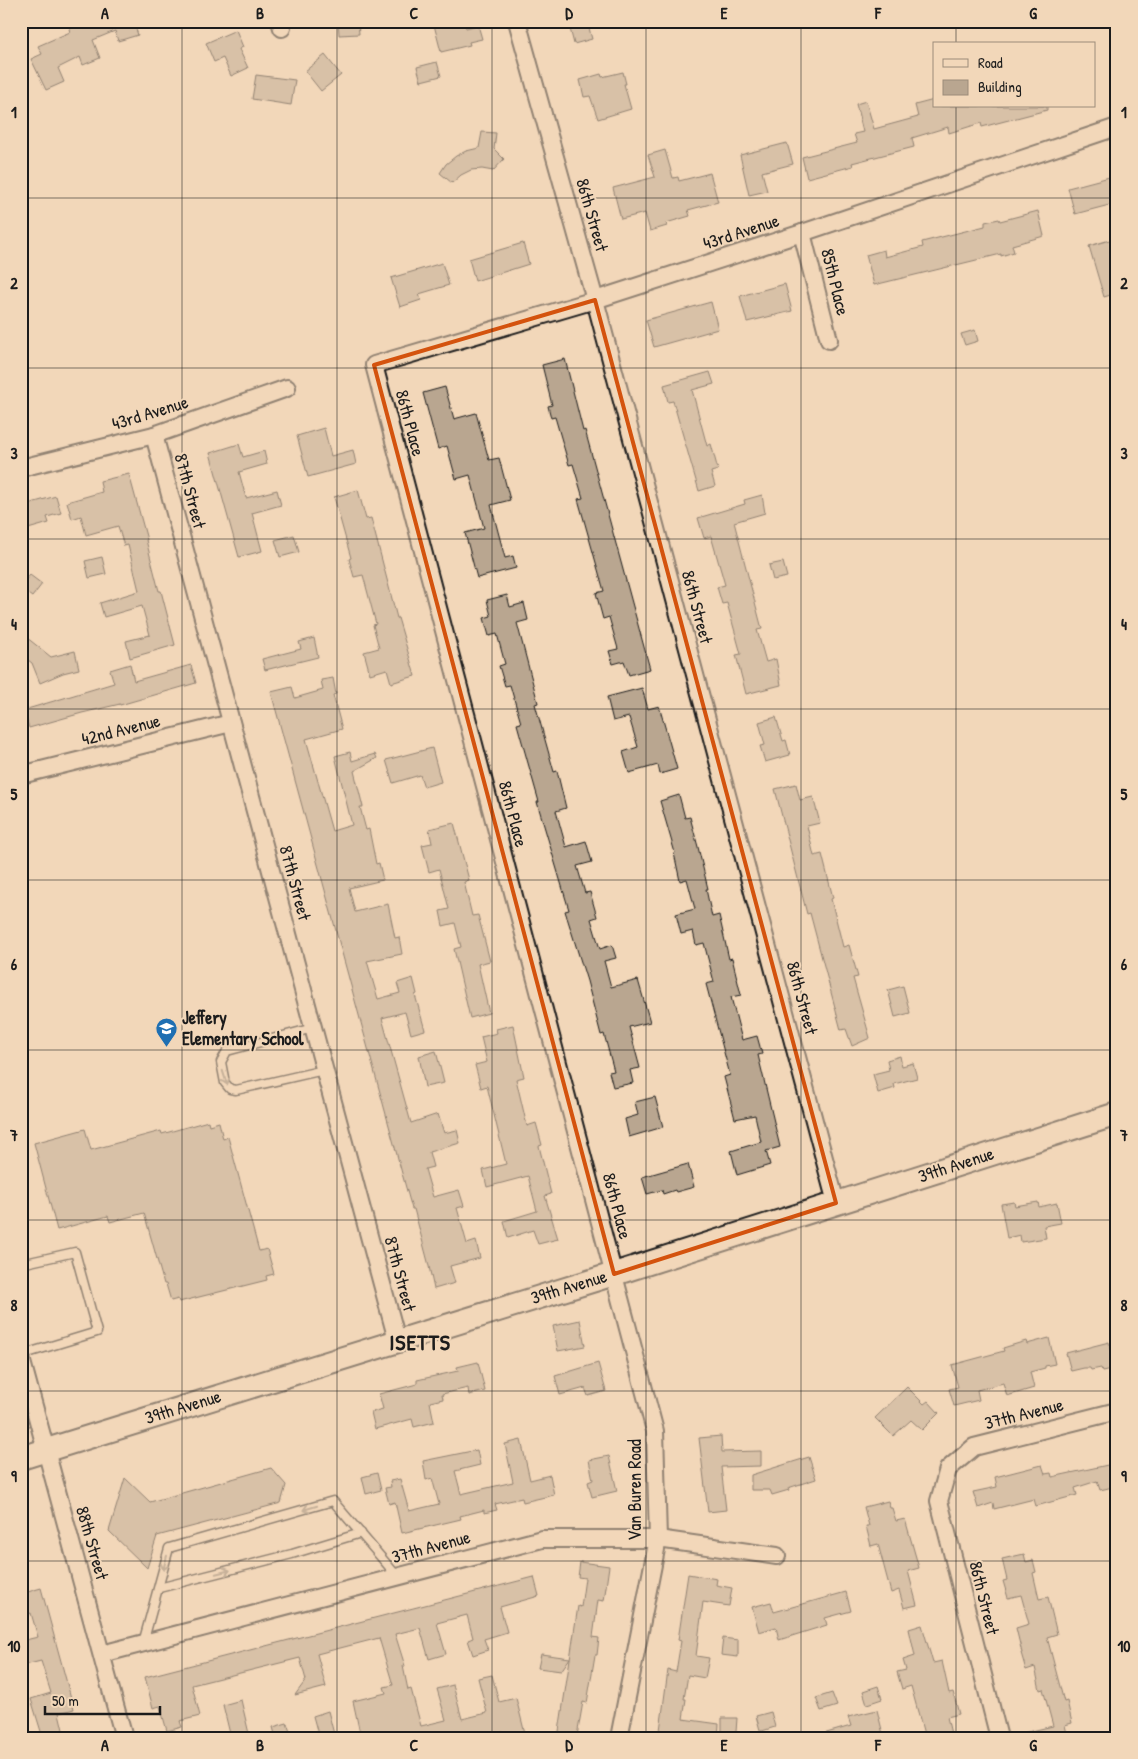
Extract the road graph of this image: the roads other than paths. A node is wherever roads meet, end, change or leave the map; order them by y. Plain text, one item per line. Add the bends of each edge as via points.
1 (517, 21) edge
2 (1117, 127) edge
3 (802, 233) junction
4 (595, 300) junction
5 (829, 340) dead end
6 (374, 365) joint
7 (287, 388) dead end
8 (154, 435) junction
9 (21, 468) edge
10 (231, 723) junction
11 (21, 775) edge
12 (313, 1028) junction
13 (324, 1070) junction
14 (1117, 1114) edge
15 (836, 1203) junction
16 (21, 1264) edge
17 (614, 1274) junction
18 (397, 1340) junction
19 (21, 1357) edge
20 (1117, 1411) edge
21 (45, 1450) junction
22 (21, 1458) edge
23 (948, 1469) joint
24 (361, 1533) junction
25 (658, 1540) junction
26 (778, 1556) dead end
27 (398, 1576) junction
28 (158, 1588) junction
29 (143, 1644) junction
30 (102, 1654) junction
31 (124, 1738) edge
32 (619, 1738) edge
33 (999, 1738) edge

1 - 4 street, 86th Street
2 - 3 street, 43rd Avenue
3 - 4 street, 43rd Avenue
3 - 5 street, 85th Place
4 - 6 street, 43rd Avenue
4 - 15 street, 86th Street
6 - 17 street, 86th Place
7 - 8 street, 43rd Avenue
8 - 9 street, 43rd Avenue
8 - 10 street, 87th Street
10 - 11 street, 42nd Avenue
10 - 12 street, 87th Street
12 - 13 street, 87th Street
12 -> 13 lane via 227,1051 221,1062 226,1083 230,1089 236,1090
13 - 18 street, 87th Street
14 - 15 main road, 39th Avenue
15 - 17 main road, 39th Avenue
16 - 19 lane via 76,1252 97,1332
17 - 18 main road, 39th Avenue
17 - 25 street, Van Buren Road via 655,1431
18 - 21 main road, 39th Avenue
19 - 21 street, 88th Street
20 - 23 street, 37th Avenue via 974,1447
21 - 22 main road, 39th Avenue
21 - 30 street, 88th Street
23 - 33 street, 86th Street via 939,1501
24 - 27 lane
28 -> 24 lane
24 -> 28 lane via 333,1501 169,1548
25 - 26 street, 37th Avenue
25 - 27 street, 37th Avenue via 542,1538
25 - 32 street, Van Buren Road
27 - 29 street, 37th Avenue
28 - 29 lane
29 - 30 street, 37th Avenue
30 - 31 street, 88th Street

